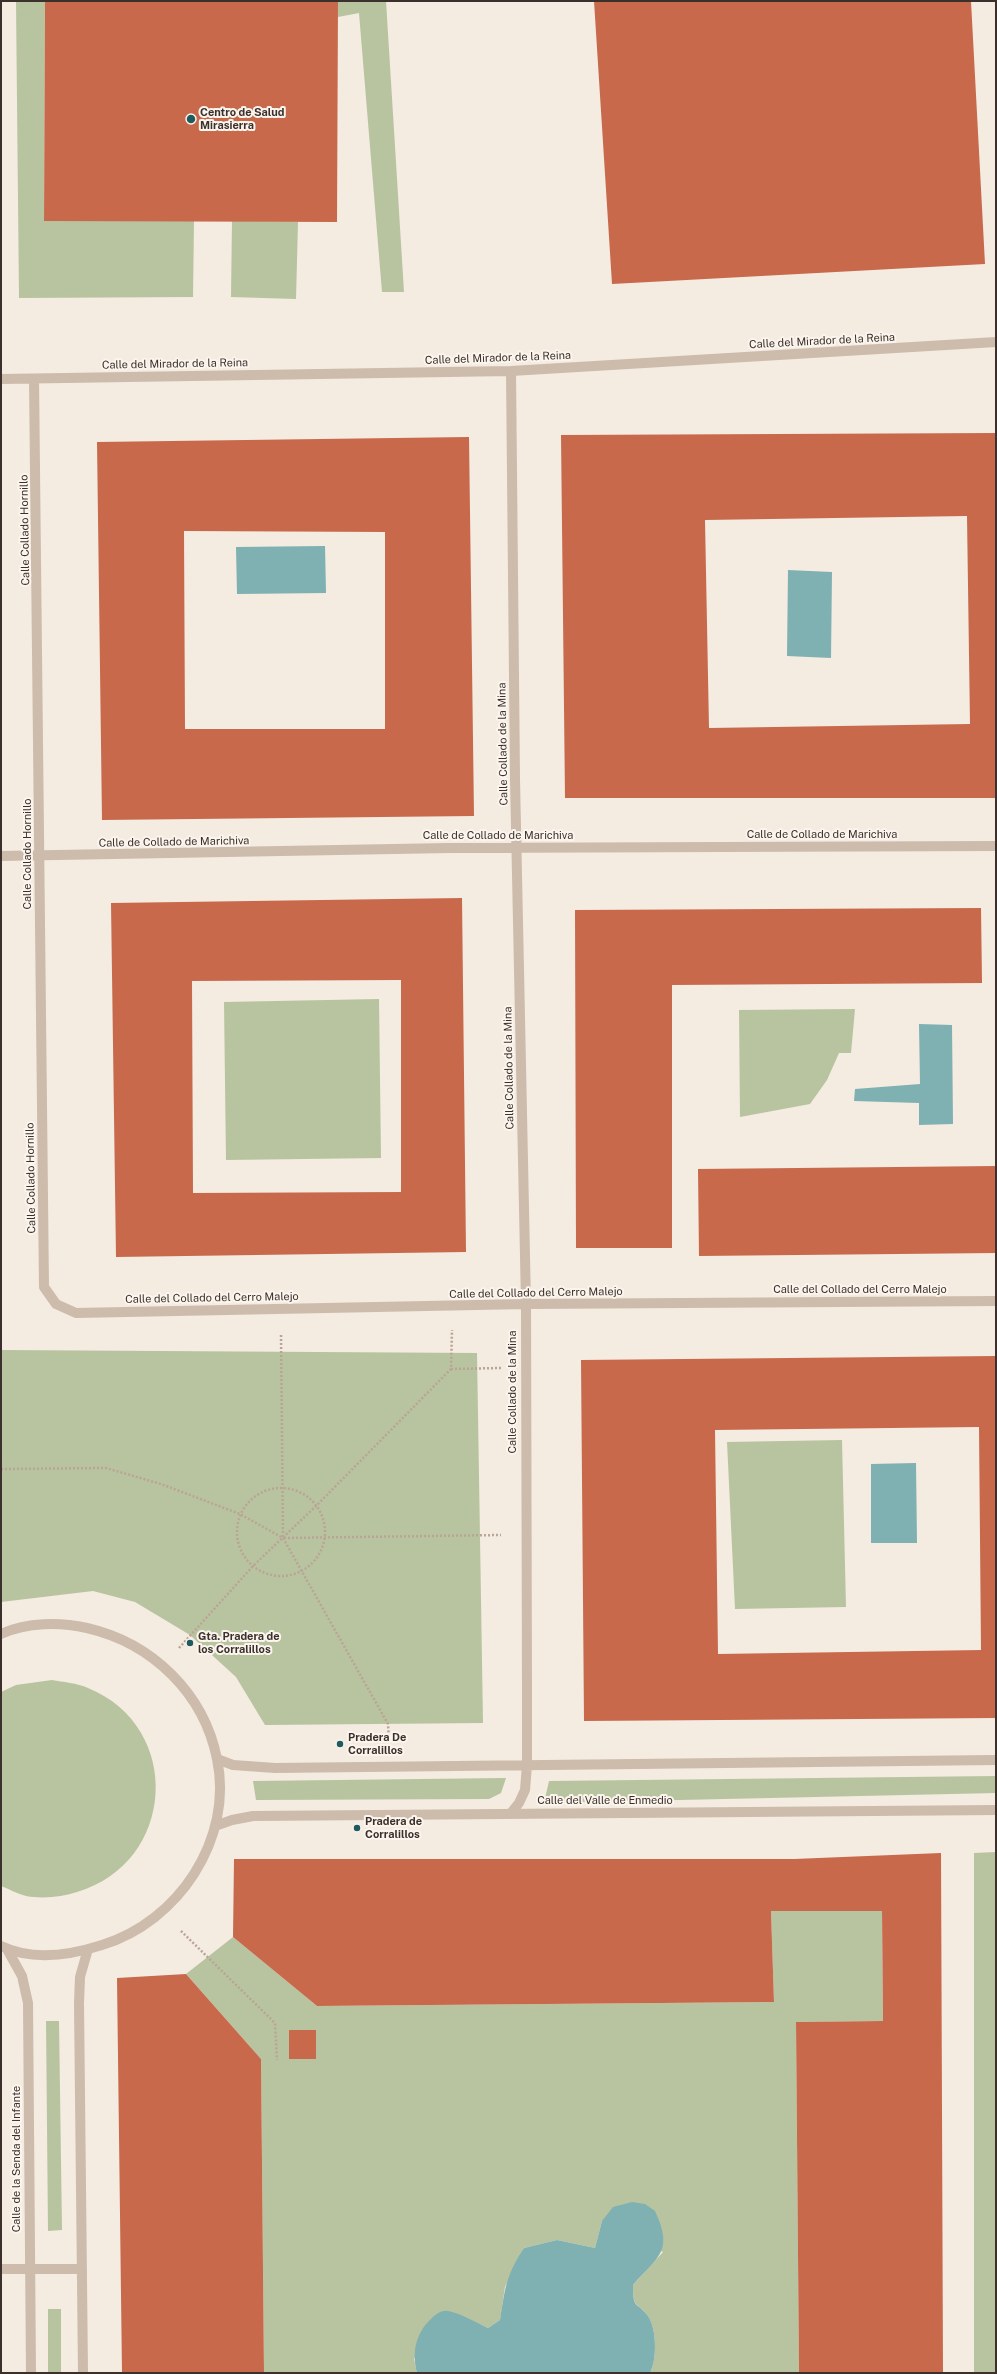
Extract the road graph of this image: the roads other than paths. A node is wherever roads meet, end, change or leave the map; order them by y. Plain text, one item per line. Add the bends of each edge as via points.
1 (996, 342) edge
2 (511, 371) junction
3 (1, 379) edge
4 (34, 379) junction
5 (996, 846) edge
6 (516, 847) junction
7 (1, 856) edge
8 (40, 856) junction
9 (996, 1300) edge
10 (526, 1304) junction
11 (76, 1313) joint
12 (1, 1634) edge
13 (218, 1759) junction
14 (996, 1760) edge
15 (527, 1765) junction
16 (996, 1810) edge
17 (511, 1813) junction
18 (215, 1826) junction
19 (4, 1947) edge
20 (88, 1949) junction
21 (1, 2269) edge
22 (29, 2269) junction
23 (82, 2269) junction
24 (31, 2373) edge
25 (83, 2373) edge

1 - 2 street, Calle del Mirador de la Reina
2 - 4 street, Calle del Mirador de la Reina
2 - 6 street, Calle Collado de la Mina
3 - 4 street, Calle del Mirador de la Reina
4 - 8 street, Calle Collado Hornillo
5 - 6 street, Calle de Collado de Marichiva
6 - 8 street, Calle de Collado de Marichiva
6 - 10 street, Calle Collado de la Mina
7 - 8 street, Calle de Collado de Marichiva
8 - 11 street, Calle Collado Hornillo via 44,1287 56,1304
9 - 10 street, Calle del Collado del Cerro Malejo
10 - 11 street, Calle del Collado del Cerro Malejo
10 - 15 street, Calle Collado de la Mina
12 - 13 street via 42,1624 75,1626 107,1633 131,1644 163,1666 190,1695 208,1730
13 - 15 street via 232,1765 252,1768
13 - 18 street via 219,1791
14 - 15 street
15 - 17 street, Calle Collado de la Mina via 520,1803
16 - 17 street, Calle del Valle de Enmedio
17 - 18 street, Calle del Valle de Enmedio via 253,1816
18 - 20 street via 205,1856 184,1891 154,1919 119,1940
19 - 20 street via 38,1954 62,1954
19 - 22 street, Calle de la Senda del Infante via 22,1976 28,2003
20 - 23 street via 80,1977 79,2002
21 - 22 street
22 - 23 street
22 - 24 street, Calle de la Senda del Infante
23 - 25 street

